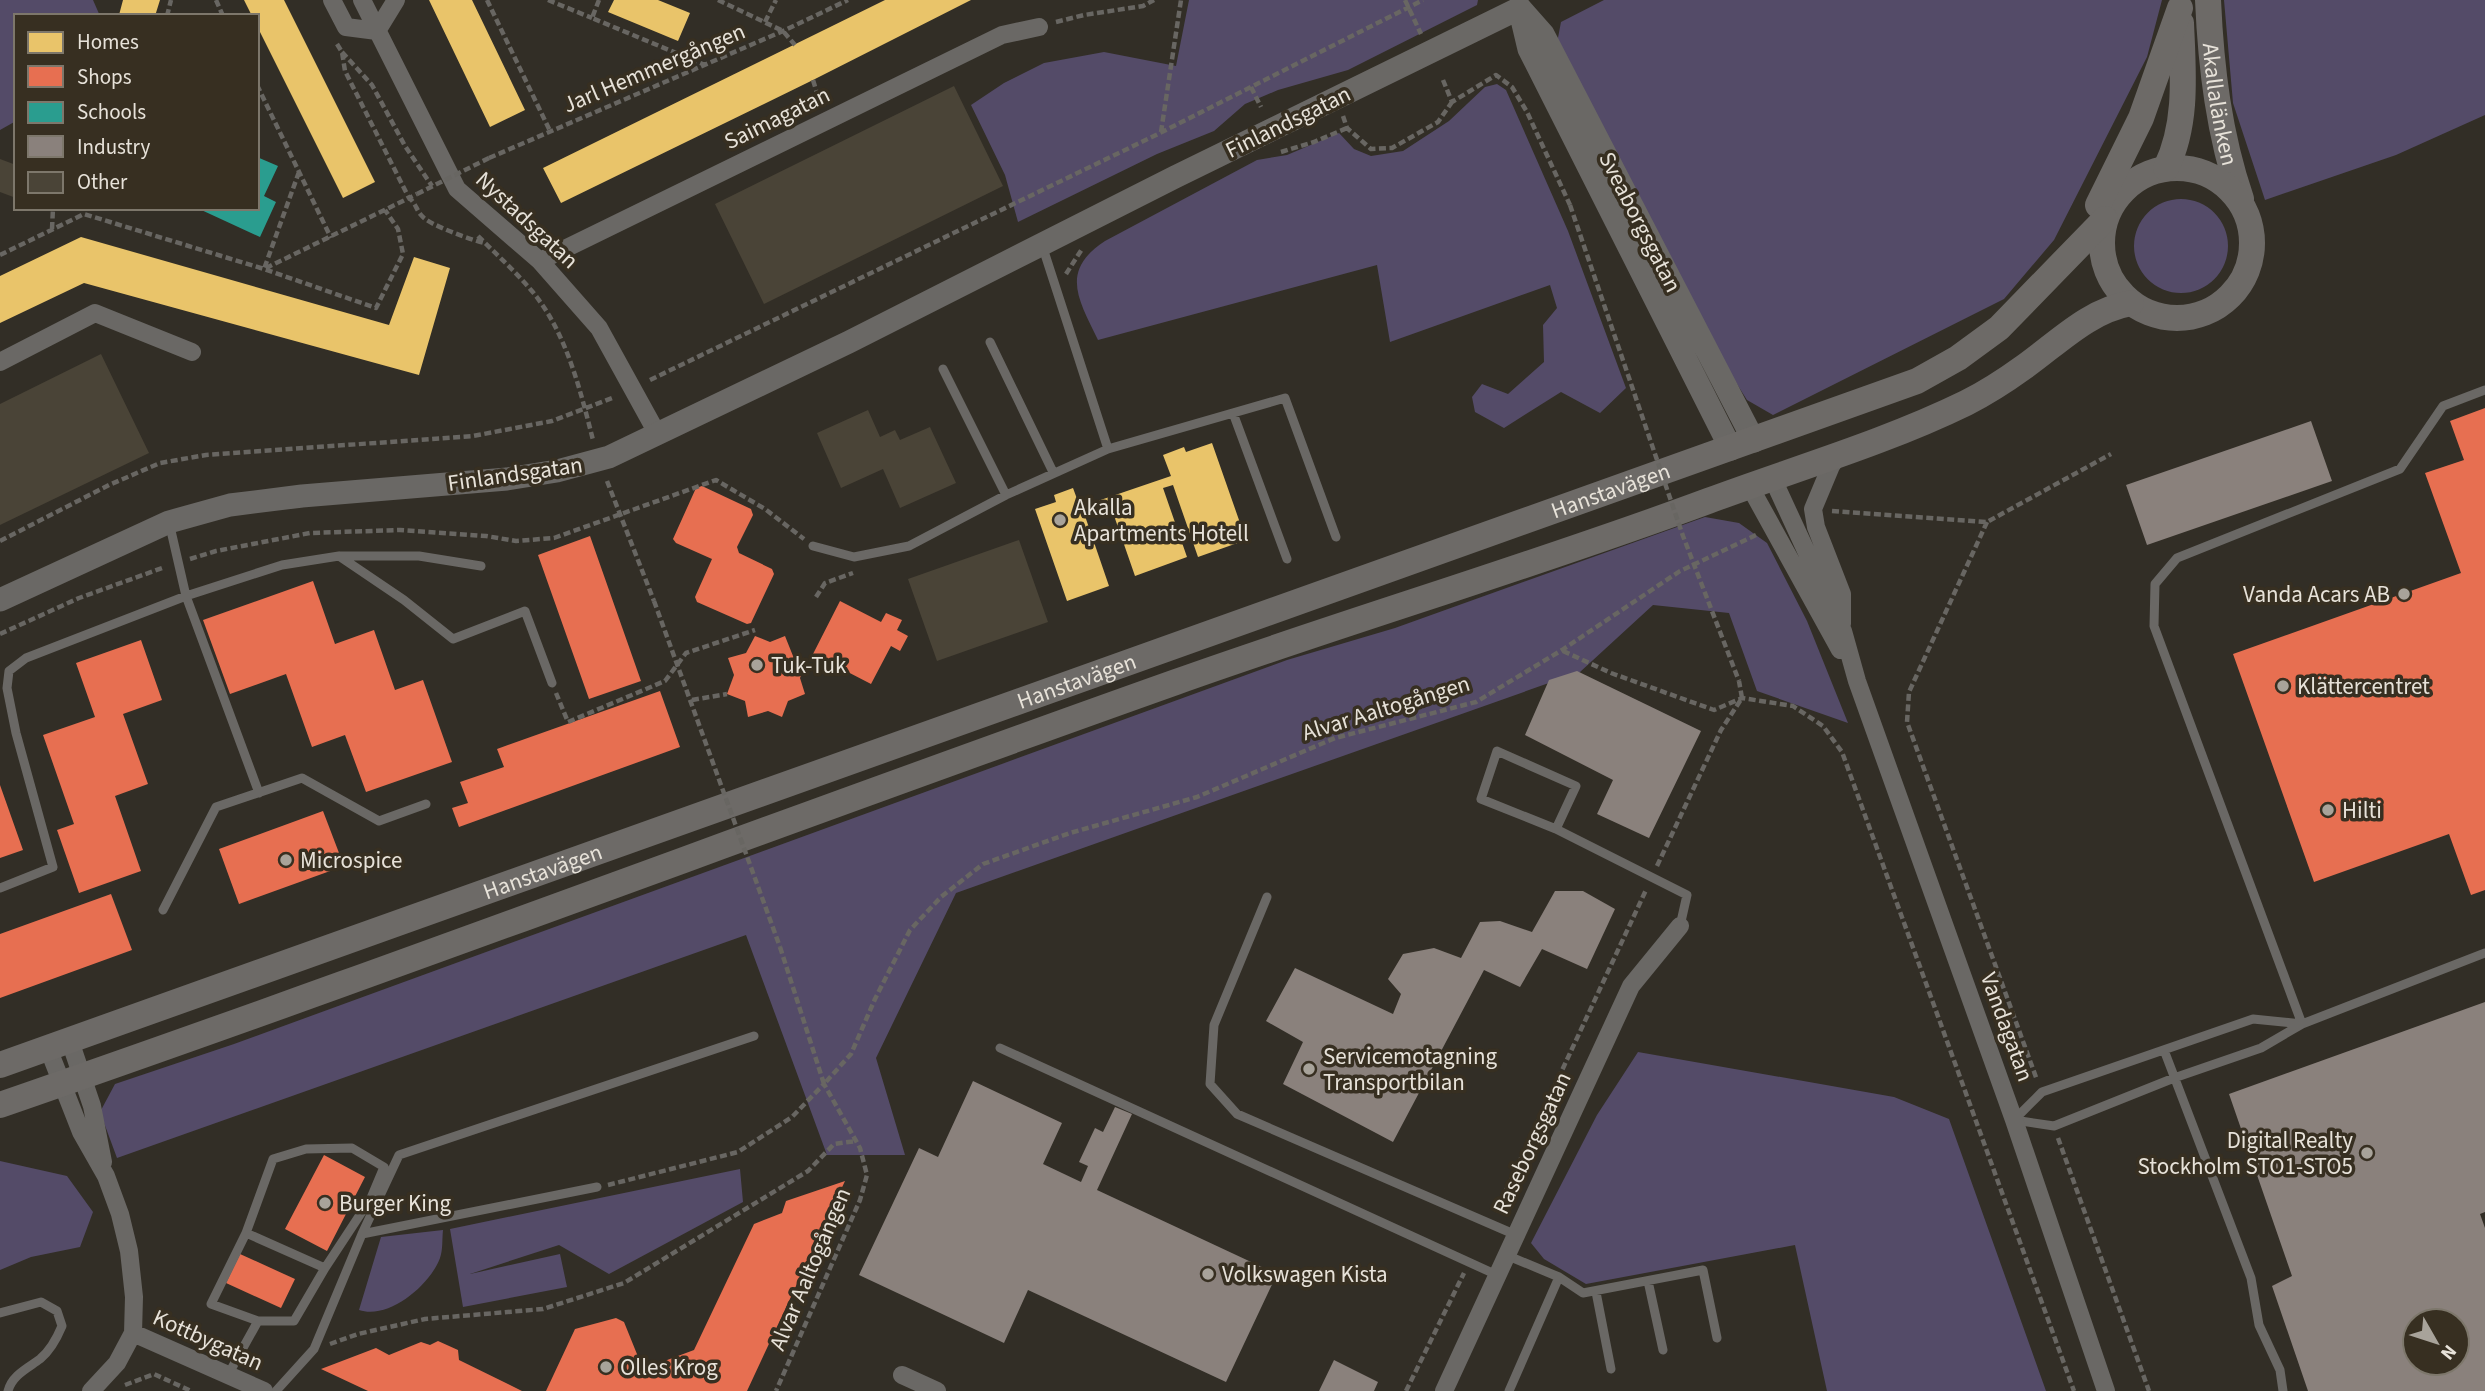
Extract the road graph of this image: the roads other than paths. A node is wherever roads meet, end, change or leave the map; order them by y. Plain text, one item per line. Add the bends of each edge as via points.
1 (332, 0) edge
2 (362, 0) edge
3 (396, 0) edge
4 (2208, 0) edge
5 (1524, 3) edge
6 (2181, 4) edge
7 (1039, 27) road end
8 (377, 31) junction
9 (2166, 168) junction
10 (2244, 207) junction
11 (2105, 219) junction
12 (1042, 246) junction
13 (2071, 256) junction
14 (540, 261) junction
15 (2131, 303) junction
16 (990, 342) dead end
17 (192, 352) dead end
18 (0, 362) edge
19 (943, 369) dead end
20 (2485, 390) edge
21 (1233, 413) junction
22 (658, 435) junction
23 (1742, 445) junction
24 (1108, 449) junction
25 (1840, 453) junction
26 (1053, 472) junction
27 (1760, 481) junction
28 (1006, 495) junction
29 (169, 522) junction
30 (1336, 537) dead end
31 (813, 546) road end
32 (339, 556) junction
33 (1287, 559) dead end
34 (481, 566) dead end
35 (186, 596) junction
36 (0, 600) edge
37 (1843, 631) junction
38 (1857, 681) junction
39 (552, 683) road end
40 (259, 793) junction
41 (426, 804) dead end
42 (1556, 830) junction
43 (0, 888) edge
44 (1267, 897) dead end
45 (163, 911) dead end
46 (1681, 926) joint
47 (2485, 953) edge
48 (2302, 1024) junction
49 (754, 1036) dead end
50 (59, 1044) junction
51 (1000, 1048) dead end
52 (2164, 1050) junction
53 (0, 1065) edge
54 (2174, 1078) junction
55 (71, 1081) junction
56 (0, 1105) edge
57 (2014, 1120) junction
58 (597, 1188) road end
59 (246, 1233) junction
60 (362, 1234) junction
61 (1516, 1236) junction
62 (1506, 1255) junction
63 (325, 1268) junction
64 (1497, 1275) junction
65 (1559, 1277) junction
66 (1648, 1281) junction
67 (1596, 1292) junction
68 (0, 1313) edge
69 (258, 1321) junction
70 (133, 1334) junction
71 (1717, 1338) dead end
72 (1663, 1350) dead end
73 (1611, 1368) dead end
74 (228, 1375) junction
75 (902, 1375) dead end
76 (8, 1391) edge
77 (91, 1391) edge
78 (264, 1391) edge
79 (276, 1391) edge
80 (937, 1391) edge
81 (1444, 1391) edge
82 (1509, 1391) edge
83 (2106, 1391) edge
84 (2283, 1391) edge

1 - 8 street via 346,27
2 - 8 street, Nystadsgatan
3 - 8 street
4 - 10 main road, Akallalänken via 2217,106
5 - 12 street, Finlandsgatan
5 - 23 street, Sveaborgsgatan
6 - 9 main road, Akallalänken via 2184,86 2178,139
6 - 13 main road via 2141,118
7 - 14 street, Saimagatan via 1002,36
8 - 14 street, Nystadsgatan via 457,190
9 - 10 main road via 2189,168 2211,176 2230,189
9 - 11 main road via 2129,185
10 - 15 main road via 2253,245 2244,279 2231,296 2214,310 2171,319
11 - 13 main road, Hanstavägen
11 - 15 main road via 2101,242 2105,265 2115,286
12 - 22 street, Finlandsgatan
12 - 24 lane
13 - 23 main road, Hanstavägen via 1999,328 1958,358 1917,381
14 - 22 street, Nystadsgatan via 599,328
15 - 25 main road, Hanstavägen via 2096,314 1970,401
16 - 26 lane
17 - 18 street via 95,313
19 - 28 lane
20 - 48 lane via 2443,406 2399,469 2177,558 2155,584 2154,626
21 - 24 lane
21 - 30 lane via 1285,398
21 - 33 lane
22 - 29 street, Finlandsgatan via 609,457 557,471 230,505
23 - 27 main road
23 - 50 main road, Hanstavägen
24 - 26 lane
25 - 27 main road, Hanstavägen
25 - 37 street, Vandagatan via 1813,509 1842,594
26 - 28 lane
27 - 37 street, Vandagatan
27 - 38 street, Vandagatan via 1772,527
27 - 55 main road, Hanstavägen via 1179,681
28 - 31 lane via 909,546 854,557
29 - 35 lane
29 - 36 street, Finlandsgatan
32 - 34 lane via 419,556
32 - 35 lane via 282,565
32 - 39 lane via 453,639 524,611
35 - 40 lane
35 - 43 lane via 26,657 9,671 7,688 16,733 53,867
37 - 38 street, Vandagatan
38 - 57 street, Vandagatan
40 - 41 lane via 302,778 379,821
40 - 45 lane via 216,807
42 - 42 lane via 1576,786 1497,751 1481,799
42 - 46 lane via 1687,895
44 - 61 lane via 1214,1025 1210,1084 1237,1114
46 - 61 street, Raseborgsgatan via 1631,986
47 - 48 lane
48 - 52 lane via 2253,1018
48 - 54 lane via 2262,1048
49 - 60 lane via 399,1155
50 - 53 main road, Hanstavägen
50 - 55 street
51 - 64 lane
52 - 54 lane
52 - 57 lane via 2042,1092
54 - 57 lane via 2054,1126
54 - 84 lane via 2251,1278 2259,1325 2280,1370
55 - 56 main road, Hanstavägen
55 - 70 street via 81,1132 106,1176 120,1214 134,1297
57 - 83 street, Vandagatan
58 - 60 lane
59 - 63 lane
59 - 63 lane via 273,1159 306,1149 352,1148 384,1167 371,1198
59 - 69 lane via 211,1304
60 - 79 lane via 314,1349
61 - 62 street, Raseborgsgatan
62 - 64 street, Raseborgsgatan
62 - 65 lane
63 - 69 lane via 294,1321
64 - 81 street, Raseborgsgatan
65 - 67 lane via 1583,1293
65 - 82 lane
66 - 67 lane
66 - 71 lane via 1703,1270
66 - 72 lane
67 - 73 lane
68 - 76 lane via 41,1303 57,1311 62,1326 55,1342
69 - 74 lane
70 - 74 street, Kottbygatan
70 - 77 street via 117,1363
74 - 78 street, Kottbygatan
75 - 80 street

